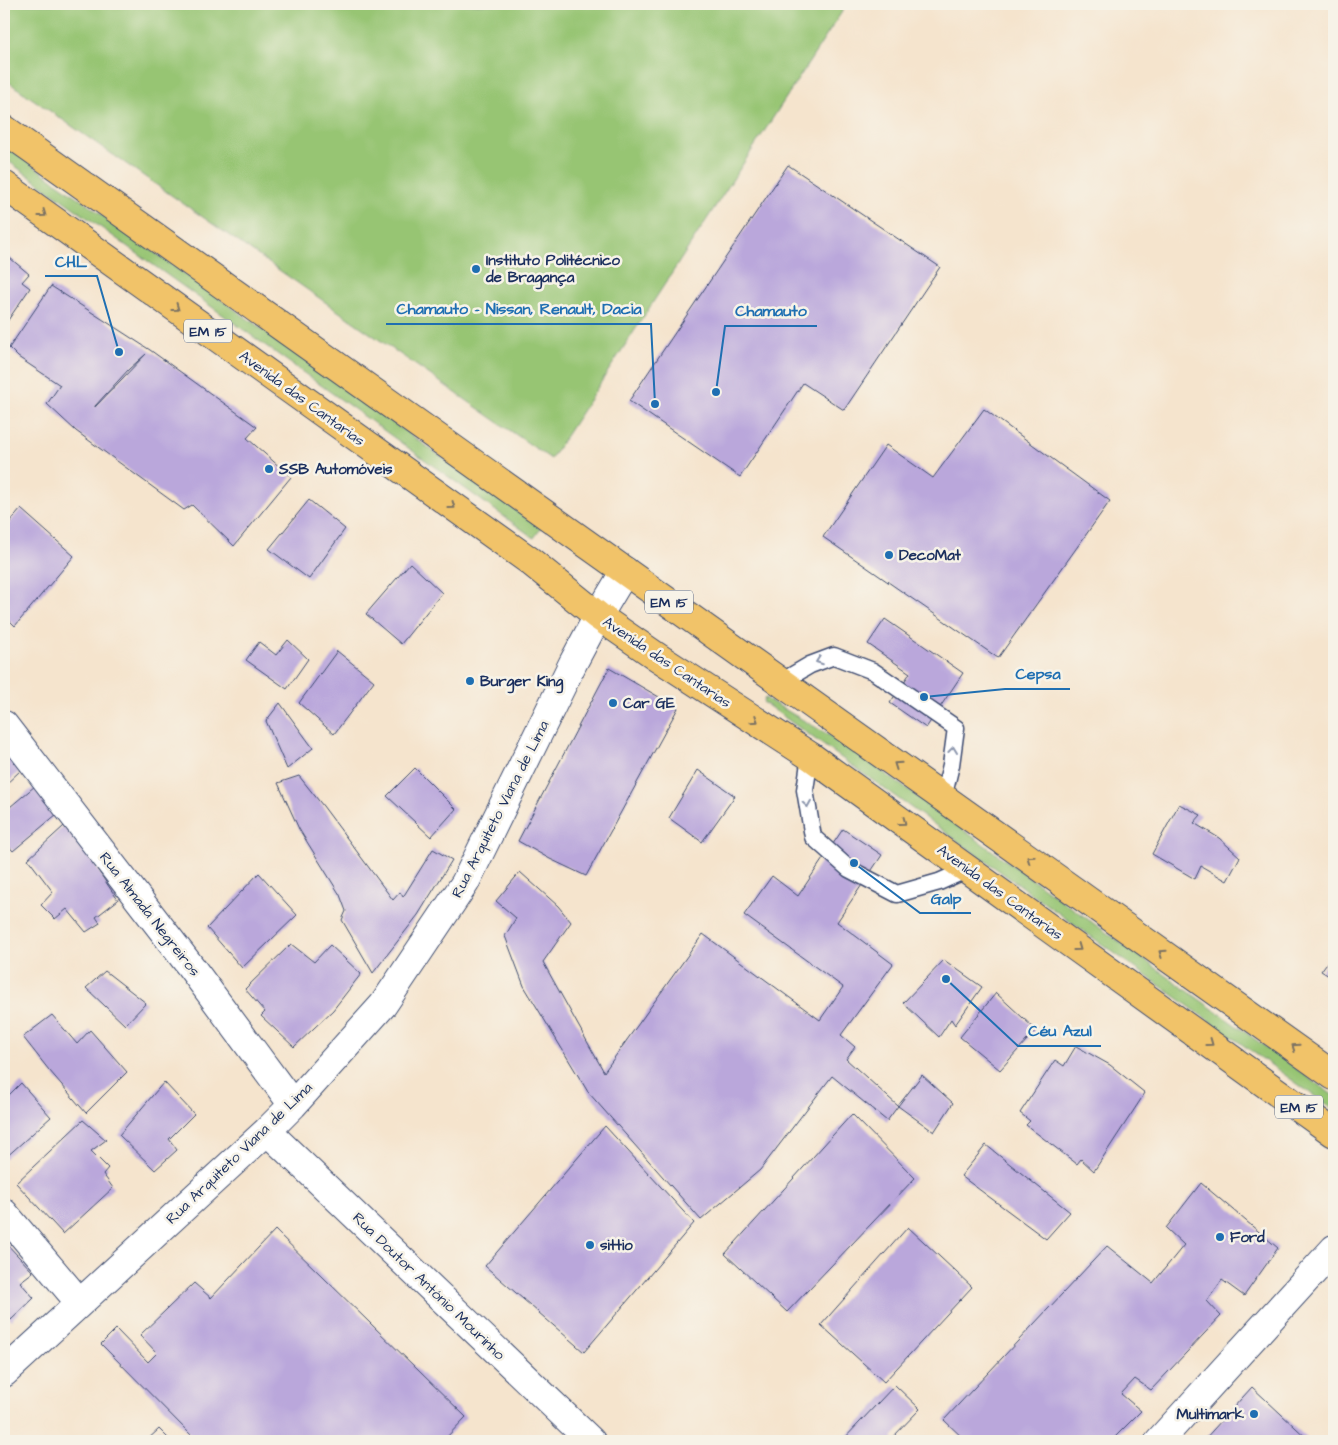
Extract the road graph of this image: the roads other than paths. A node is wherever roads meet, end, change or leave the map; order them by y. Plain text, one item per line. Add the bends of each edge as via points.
1 (4, 129) edge
2 (4, 185) edge
3 (625, 571) junction
4 (598, 616) junction
5 (780, 682) junction
6 (4, 725) edge
7 (810, 756) junction
8 (943, 798) junction
9 (968, 869) junction
10 (1334, 1076) edge
11 (293, 1105) junction
12 (267, 1131) junction
13 (1334, 1133) edge
14 (4, 1213) edge
15 (1334, 1248) edge
16 (80, 1303) junction
17 (4, 1373) edge
18 (582, 1439) edge
19 (1159, 1441) edge

1 - 3 main road, EM 15
2 -> 4 main road, Avenida das Cantarias / EM 15 via 522,556
3 - 4 street, Rua Arquiteto Viana de Lima
3 - 5 main road, EM 15
4 -> 7 main road, Avenida das Cantarias / EM 15
4 - 11 street, Rua Arquiteto Viana de Lima via 465,883 382,1005
8 -> 5 main road, EM 15
8 -> 5 lane via 956,728 948,722 873,671 834,656
6 - 11 street, Rua Almada Negreiros
7 -> 9 main road, Avenida das Cantarias / EM 15
7 -> 9 lane via 805,790 813,837 849,869 897,894 939,882
10 -> 8 main road, EM 15
9 -> 13 main road, Avenida das Cantarias / EM 15
11 - 12 street, Rua Arquiteto Viana de Lima
12 - 16 street, Rua Arquiteto Viana de Lima
12 - 18 street, Rua Doutor António Mourinho
14 - 16 street
15 - 19 street
16 - 17 street, Rua Arquiteto Viana de Lima

